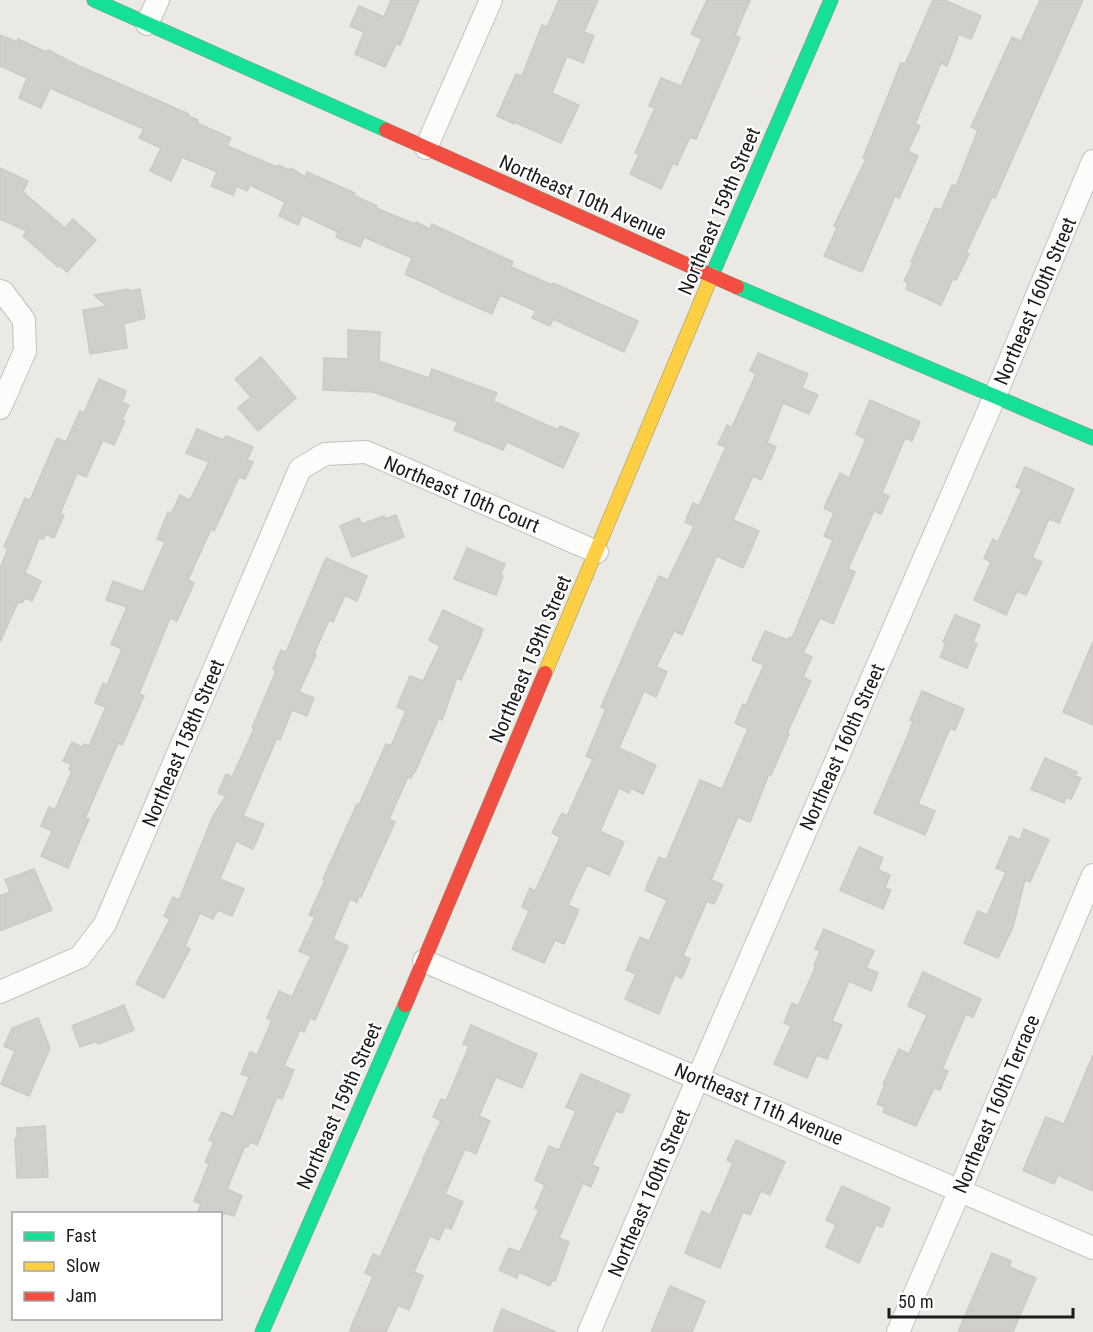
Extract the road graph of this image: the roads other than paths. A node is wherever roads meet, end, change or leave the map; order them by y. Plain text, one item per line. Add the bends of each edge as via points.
1 (94, 0) edge
2 (158, 0) edge
3 (491, 0) edge
4 (831, 0) edge
5 (147, 24) junction
6 (426, 148) junction
7 (1093, 161) edge
8 (712, 276) junction
9 (0, 291) edge
10 (995, 396) junction
11 (0, 408) edge
12 (1093, 438) edge
13 (325, 454) joint
14 (597, 552) junction
15 (1093, 875) edge
16 (424, 961) junction
17 (0, 992) edge
18 (698, 1078) junction
19 (960, 1190) junction
20 (1093, 1248) edge
21 (262, 1332) edge
22 (589, 1332) edge
23 (898, 1332) edge

1 - 5 street, Northeast 10th Avenue
2 - 5 street
3 - 6 street
4 - 8 street, Northeast 159th Street
5 - 6 street, Northeast 10th Avenue
6 - 8 street, Northeast 10th Avenue
7 - 10 street, Northeast 160th Street
8 - 10 street, Northeast 10th Avenue
8 - 14 street, Northeast 159th Street
9 - 11 street via 24,320 25,351
10 - 12 street, Northeast 10th Avenue
10 - 18 street, Northeast 160th Street
13 - 14 street, Northeast 10th Court via 366,452
13 - 17 street, Northeast 158th Street via 300,469 105,924 80,957
14 - 16 street, Northeast 159th Street
15 - 19 street, Northeast 160th Terrace
16 - 18 street, Northeast 11th Avenue
16 - 21 street, Northeast 159th Street
18 - 19 street, Northeast 11th Avenue
18 - 22 street, Northeast 160th Street
19 - 20 street, Northeast 11th Avenue
19 - 23 street, Northeast 160th Terrace

